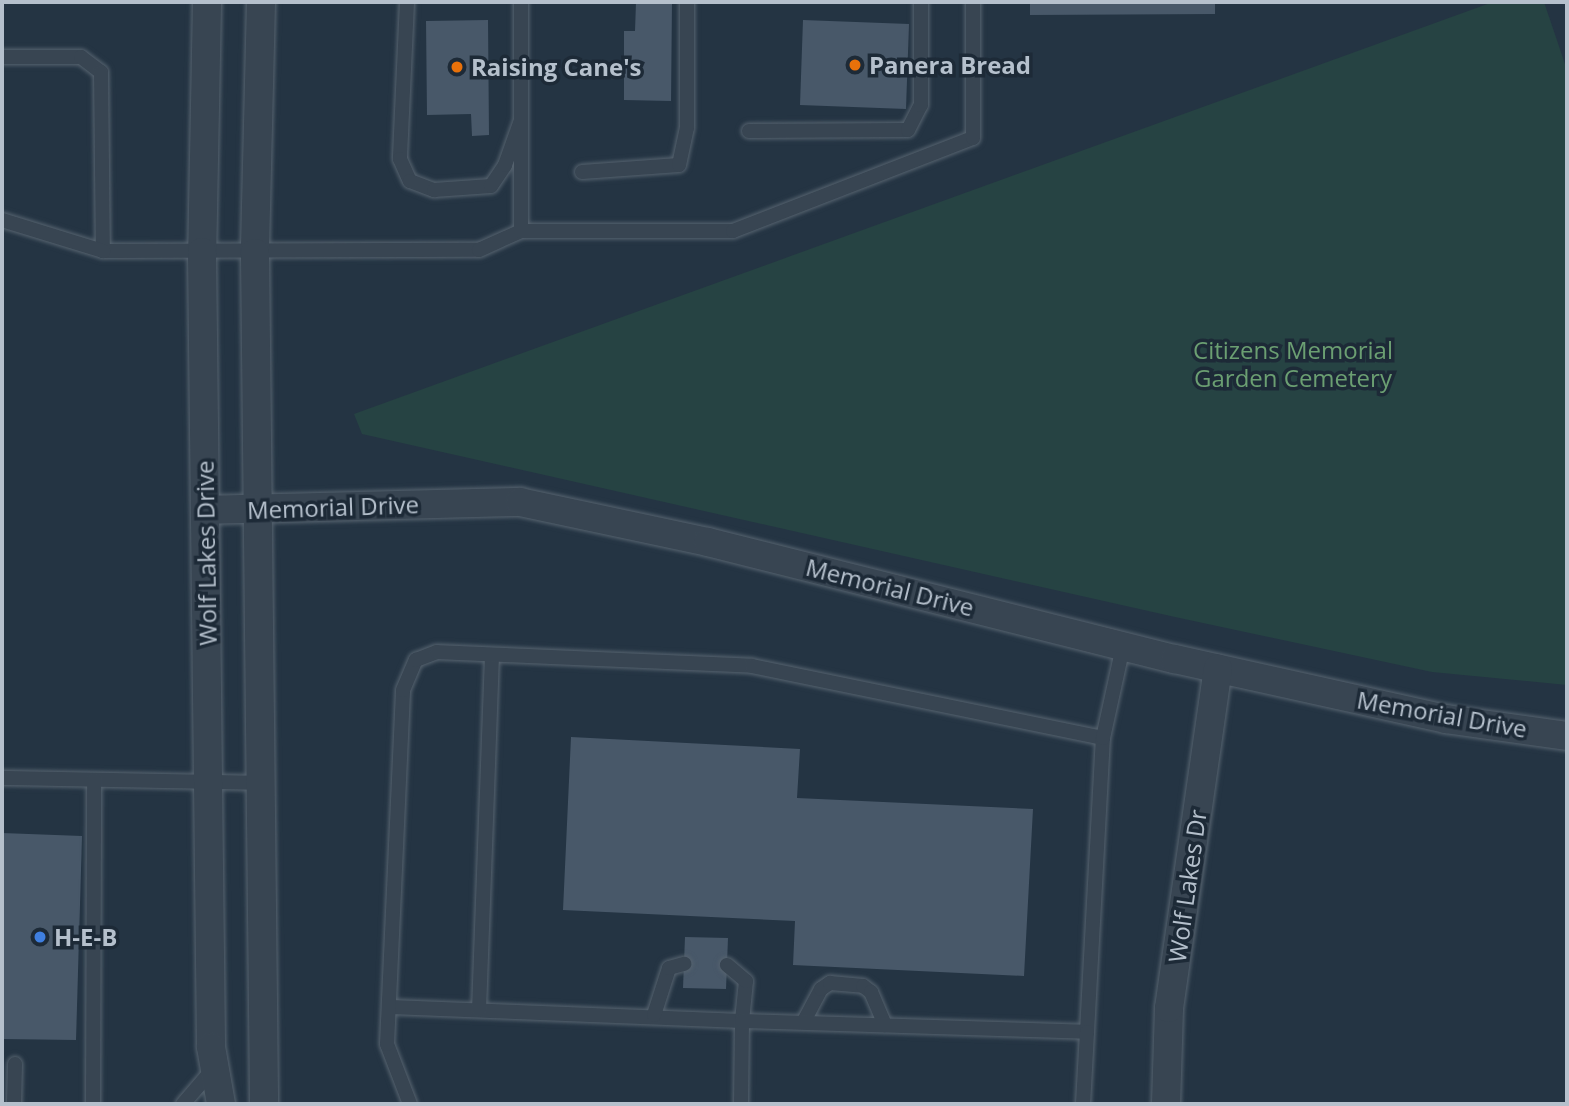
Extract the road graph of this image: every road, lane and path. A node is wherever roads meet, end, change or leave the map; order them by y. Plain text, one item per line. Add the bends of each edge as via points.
1 (207, 2) edge
2 (261, 2) edge
3 (407, 2) edge
4 (521, 2) edge
5 (687, 2) edge
6 (921, 2) edge
7 (973, 2) edge
8 (2, 57) edge
9 (521, 120) junction
10 (749, 131) dead end
11 (582, 172) dead end
12 (2, 220) edge
13 (521, 231) junction
14 (103, 251) junction
15 (202, 252) junction
16 (255, 253) junction
17 (206, 510) junction
18 (260, 510) junction
19 (1123, 646) junction
20 (492, 657) junction
21 (1218, 669) junction
22 (1567, 736) edge
23 (1103, 738) junction
24 (2, 778) edge
25 (94, 780) junction
26 (209, 782) junction
27 (261, 783) junction
28 (684, 964) dead end
29 (727, 965) dead end
30 (391, 1007) junction
31 (480, 1010) junction
32 (654, 1015) junction
33 (742, 1021) junction
34 (804, 1021) junction
35 (885, 1025) junction
36 (1087, 1032) junction
37 (15, 1064) dead end
38 (214, 1068) junction
39 (14, 1104) edge
40 (93, 1104) edge
41 (183, 1104) edge
42 (221, 1104) edge
43 (264, 1104) edge
44 (410, 1104) edge
45 (741, 1104) edge
46 (1083, 1104) edge
47 (1166, 1104) edge

1 - 15 street, Wolf Lakes Drive
2 - 16 street
3 - 9 lane via 400,159 410,181 434,190 491,186 505,165
4 - 9 lane
5 - 11 lane via 687,128 679,165
6 - 10 lane via 921,105 908,130
7 - 13 lane via 974,138 733,231
8 - 14 lane via 81,57 102,72
9 - 13 lane
12 - 14 lane
13 - 16 lane via 479,250
14 - 15 lane
15 - 16 lane
15 - 17 street, Wolf Lakes Drive
16 - 18 street
17 - 18 street, Memorial Drive
17 - 26 street, Wolf Lakes Drive
18 - 19 street, Memorial Drive via 520,502 708,541
18 - 27 street
19 - 21 street, Memorial Drive
19 - 23 lane
20 - 23 lane via 752,666
20 - 30 lane via 437,652 416,660 403,690
20 - 31 lane
21 - 22 street, Memorial Drive via 1446,719
21 - 47 street, Wolf Lakes Dr via 1169,1008
23 - 36 lane
24 - 25 lane
25 - 26 lane
25 - 40 lane
26 - 27 lane
26 - 38 street, Wolf Lakes Drive
27 - 43 street
28 - 32 lane via 669,968
29 - 33 lane via 746,981
30 - 31 lane
30 - 44 lane via 387,1044
31 - 32 lane
32 - 33 lane
33 - 34 lane
33 - 45 lane
34 - 35 lane
34 - 35 lane via 821,989 830,984 863,986 871,992
35 - 36 lane
36 - 46 lane
37 - 39 lane
38 - 41 lane
38 - 42 street, Wolf Lakes Drive

